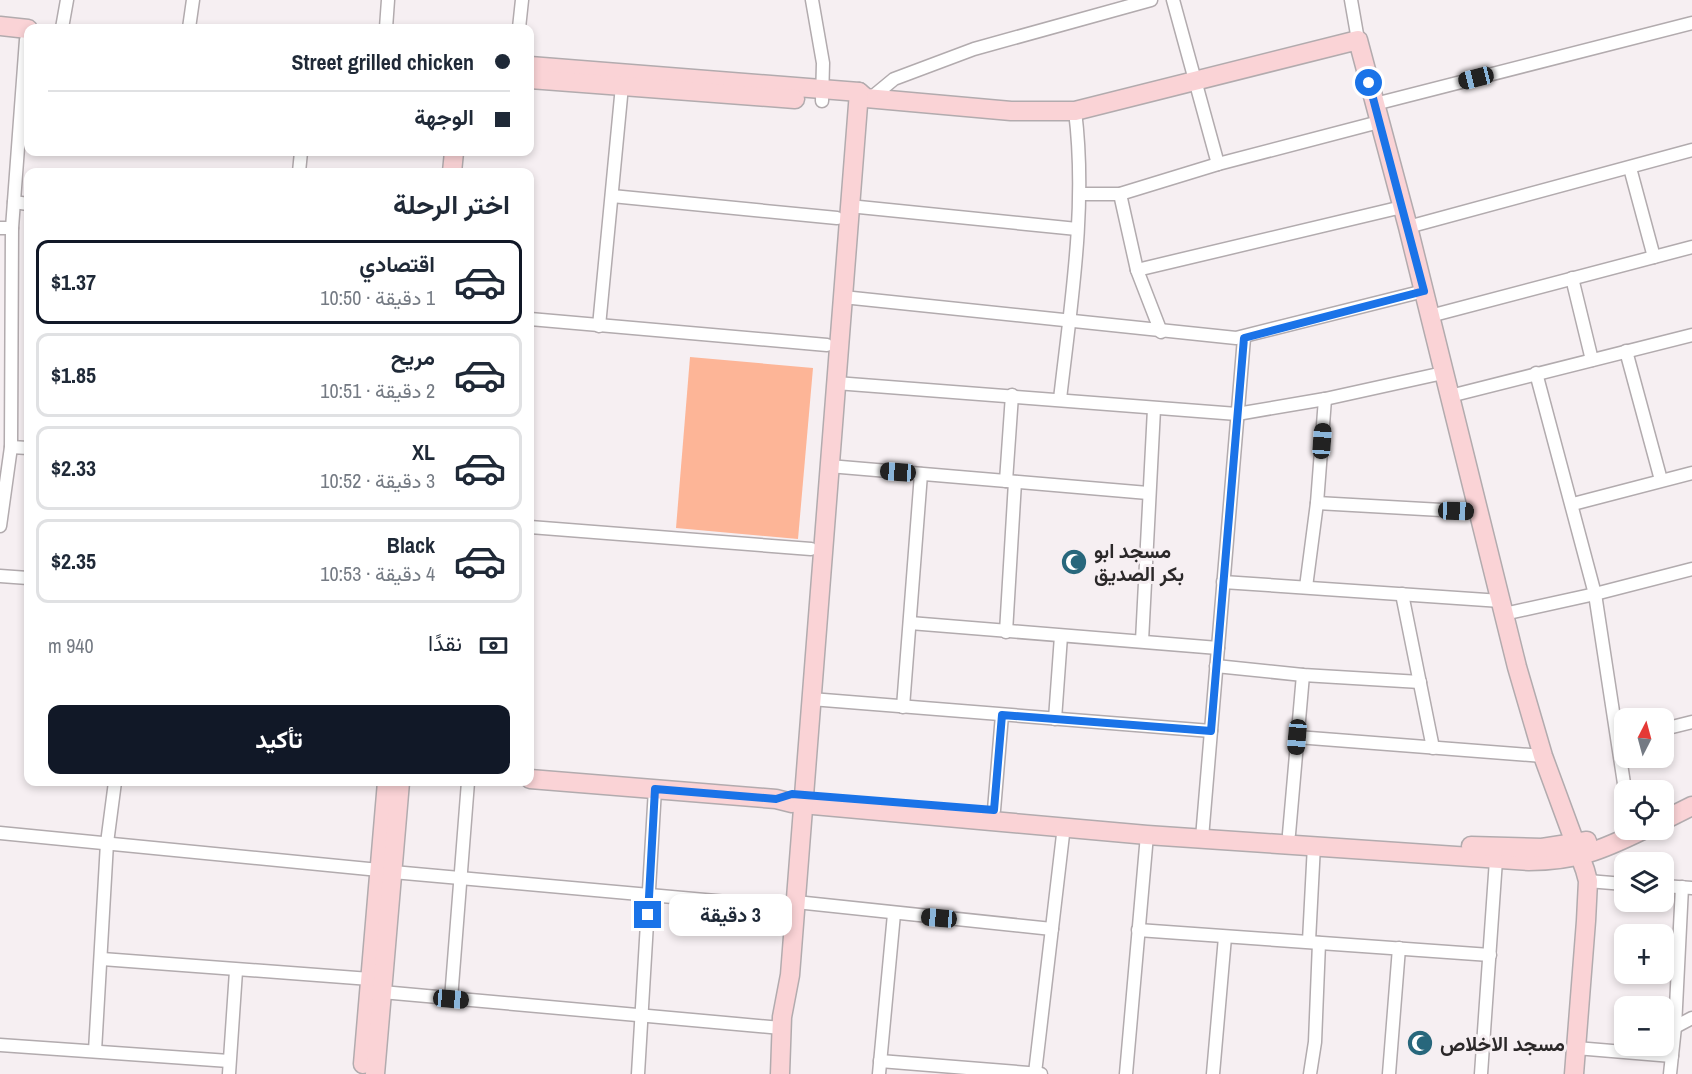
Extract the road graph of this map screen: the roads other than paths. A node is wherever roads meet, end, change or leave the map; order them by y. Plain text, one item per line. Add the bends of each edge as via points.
1 (67, 0) edge
2 (193, 0) edge
3 (388, 0) edge
4 (522, 0) edge
5 (812, 0) edge
6 (1151, 0) edge
7 (1173, 0) edge
8 (1351, 0) edge
9 (1692, 23) edge
10 (63, 24) edge
11 (190, 24) edge
12 (386, 24) edge
13 (519, 24) edge
14 (0, 26) edge
15 (24, 35) edge
16 (24, 36) edge
17 (0, 39) edge
18 (1358, 40) junction
19 (534, 66) edge
20 (534, 79) edge
21 (1195, 81) junction
22 (24, 83) edge
23 (622, 86) junction
24 (822, 95) junction
25 (858, 98) junction
26 (1375, 104) junction
27 (1075, 111) junction
28 (1379, 122) junction
29 (1692, 150) edge
30 (1218, 164) junction
31 (1630, 168) junction
32 (1080, 194) junction
33 (1120, 194) junction
34 (612, 196) junction
35 (14, 202) junction
36 (24, 203) edge
37 (1402, 207) junction
38 (843, 212) junction
39 (1408, 227) junction
40 (6, 228) edge
41 (1077, 229) junction
42 (1692, 247) edge
43 (1654, 257) junction
44 (1137, 270) junction
45 (1572, 278) junction
46 (1424, 291) junction
47 (843, 297) junction
48 (1430, 315) junction
49 (534, 319) edge
50 (1069, 322) junction
51 (599, 326) junction
52 (1161, 332) junction
53 (1692, 335) edge
54 (1244, 338) junction
55 (826, 345) junction
56 (1626, 351) junction
57 (1592, 360) junction
58 (1443, 373) junction
59 (1536, 373) junction
60 (836, 383) junction
61 (1012, 395) junction
62 (1450, 396) junction
63 (1060, 399) junction
64 (1325, 399) junction
65 (1154, 409) junction
66 (1237, 414) junction
67 (11, 447) junction
68 (24, 448) edge
69 (830, 466) junction
70 (1692, 473) edge
71 (921, 474) junction
72 (1661, 480) junction
73 (1011, 482) junction
74 (1148, 493) junction
75 (1317, 503) junction
76 (1573, 504) junction
77 (1477, 512) junction
78 (0, 526) edge
79 (534, 527) edge
80 (811, 549) junction
81 (1692, 569) edge
82 (0, 576) edge
83 (24, 578) edge
84 (1223, 582) junction
85 (1306, 587) junction
86 (1402, 594) junction
87 (1595, 594) junction
88 (1502, 607) junction
89 (910, 623) junction
90 (1006, 632) junction
91 (1061, 636) junction
92 (1142, 641) junction
93 (1218, 648) junction
94 (1216, 666) junction
95 (1303, 675) junction
96 (1420, 682) junction
97 (811, 699) junction
98 (903, 707) junction
99 (1615, 708) edge
100 (1002, 715) junction
101 (1055, 719) junction
102 (1692, 722) edge
103 (1674, 726) edge
104 (1211, 731) junction
105 (1297, 737) junction
106 (1433, 748) junction
107 (1543, 756) junction
108 (534, 779) edge
109 (114, 786) edge
110 (387, 786) edge
111 (399, 786) edge
112 (468, 786) edge
113 (655, 789) junction
114 (1692, 793) edge
115 (793, 799) junction
116 (1674, 802) edge
117 (1692, 806) edge
118 (994, 810) junction
119 (1674, 815) edge
120 (1064, 826) junction
121 (0, 833) edge
122 (1202, 833) junction
123 (1289, 834) junction
124 (1147, 835) junction
125 (1614, 837) edge
126 (107, 843) junction
127 (1314, 845) junction
128 (1580, 850) junction
129 (1496, 860) junction
130 (386, 871) junction
131 (461, 878) junction
132 (1588, 881) junction
133 (1614, 883) edge
134 (1687, 888) edge
135 (649, 895) junction
136 (790, 904) junction
137 (894, 914) junction
138 (1052, 929) junction
139 (1138, 930) junction
140 (1225, 937) junction
141 (1314, 942) junction
142 (1399, 948) junction
143 (1490, 955) junction
144 (102, 959) junction
145 (236, 971) junction
146 (376, 985) junction
147 (451, 999) junction
148 (643, 1015) junction
149 (1692, 1018) edge
150 (782, 1022) junction
151 (1675, 1027) junction
152 (1674, 1037) edge
153 (0, 1045) edge
154 (1576, 1048) junction
155 (95, 1051) junction
156 (1614, 1051) edge
157 (1672, 1056) edge
158 (229, 1061) junction
159 (879, 1068) edge
160 (1035, 1073) edge
161 (229, 1074) edge
162 (363, 1074) edge
163 (375, 1074) edge
164 (638, 1074) edge
165 (780, 1074) edge
166 (1041, 1074) edge
167 (1126, 1074) edge
168 (1213, 1074) edge
169 (1310, 1074) edge
170 (1389, 1074) edge
171 (1481, 1074) edge
172 (1574, 1074) edge
173 (1670, 1074) edge

1 - 10 street
2 - 11 street
3 - 12 street
4 - 13 street
5 - 24 street via 822,54
6 - 25 street via 974,49 894,79
7 - 21 street
8 - 18 street
9 - 26 street
14 - 15 street
16 - 17 street
18 - 21 street
18 - 26 street
19 - 24 street
20 - 23 street
21 - 27 street
21 - 30 street
22 - 35 street
23 - 24 street
23 - 34 street
24 - 25 street
25 - 27 street via 1011,111
25 - 38 street
26 - 28 street
27 - 32 street
28 - 30 street
28 - 37 street
29 - 31 street
30 - 33 street
31 - 39 street
31 - 43 street
32 - 33 street
32 - 41 street
33 - 44 street
34 - 38 street
34 - 51 street
35 - 36 street
35 - 40 street
37 - 39 street
37 - 44 street
38 - 41 street
38 - 47 street
38 - 55 street
39 - 46 street
40 - 67 street
41 - 50 street
42 - 43 street
43 - 45 street
44 - 52 street
45 - 48 street
45 - 57 street
46 - 48 street
46 - 54 street
47 - 50 street
47 - 60 street
48 - 58 street
49 - 51 street
50 - 52 street
50 - 63 street
51 - 55 street
52 - 54 street
53 - 56 street
54 - 66 street
55 - 80 street
56 - 57 street
56 - 72 street
57 - 59 street
58 - 62 street
58 - 64 street
59 - 62 street
59 - 76 street
60 - 61 street
60 - 69 street
61 - 63 street
61 - 73 street
62 - 77 street
63 - 65 street
64 - 66 street
64 - 75 street
65 - 66 street
65 - 74 street
66 - 84 street
67 - 68 street
67 - 78 street
69 - 71 street
69 - 97 street
70 - 72 street
71 - 73 street
71 - 89 street
72 - 76 street
73 - 74 street
73 - 90 street
74 - 92 street
75 - 77 street
75 - 85 street
76 - 87 street
77 - 88 street
79 - 80 street
80 - 115 street
81 - 87 street
82 - 83 street
84 - 85 street
84 - 93 street
85 - 86 street
86 - 88 street
86 - 96 street
87 - 88 street
87 - 99 street
88 - 107 street
89 - 90 street
89 - 98 street
90 - 91 street
91 - 92 street
91 - 101 street
92 - 93 street
93 - 94 street
94 - 95 street
94 - 104 street
95 - 96 street
95 - 105 street
96 - 106 street
97 - 98 street
97 - 115 street
98 - 100 street
100 - 101 street
100 - 118 street
101 - 104 street
102 - 103 street
104 - 122 street
105 - 106 street
105 - 123 street
106 - 107 street
107 - 128 street
108 - 113 street
109 - 126 street
110 - 130 street
111 - 130 street
112 - 131 street
113 - 115 street
113 - 135 street
114 - 116 street
115 - 118 street
115 - 120 street
115 - 136 street
117 - 119 street
118 - 122 street
120 - 124 street
120 - 138 street
121 - 126 street
122 - 123 street
122 - 124 street
122 - 127 street
123 - 128 street
124 - 139 street
125 - 128 street
126 - 130 street
126 - 144 street
127 - 129 street
127 - 141 street
128 - 129 street via 1560,861
128 - 132 street
129 - 143 street
130 - 131 street
130 - 146 street
131 - 135 street
131 - 147 street
132 - 133 street
132 - 154 street
134 - 151 street
135 - 136 street
135 - 148 street
136 - 137 street
136 - 150 street via 778,974
137 - 138 street
137 - 159 street
138 - 160 street
139 - 140 street
139 - 167 street
140 - 141 street
140 - 168 street
141 - 142 street
141 - 169 street via 1315,1042
142 - 143 street
142 - 170 street
143 - 171 street
144 - 145 street
144 - 155 street
145 - 146 street
145 - 158 street
146 - 147 street
146 - 162 street
146 - 163 street
147 - 148 street
148 - 150 street
148 - 164 street
149 - 151 street
150 - 165 street
151 - 152 street
153 - 155 street
154 - 156 street
154 - 172 street
155 - 158 street
157 - 173 street
158 - 161 street
159 - 160 street
160 - 166 street

